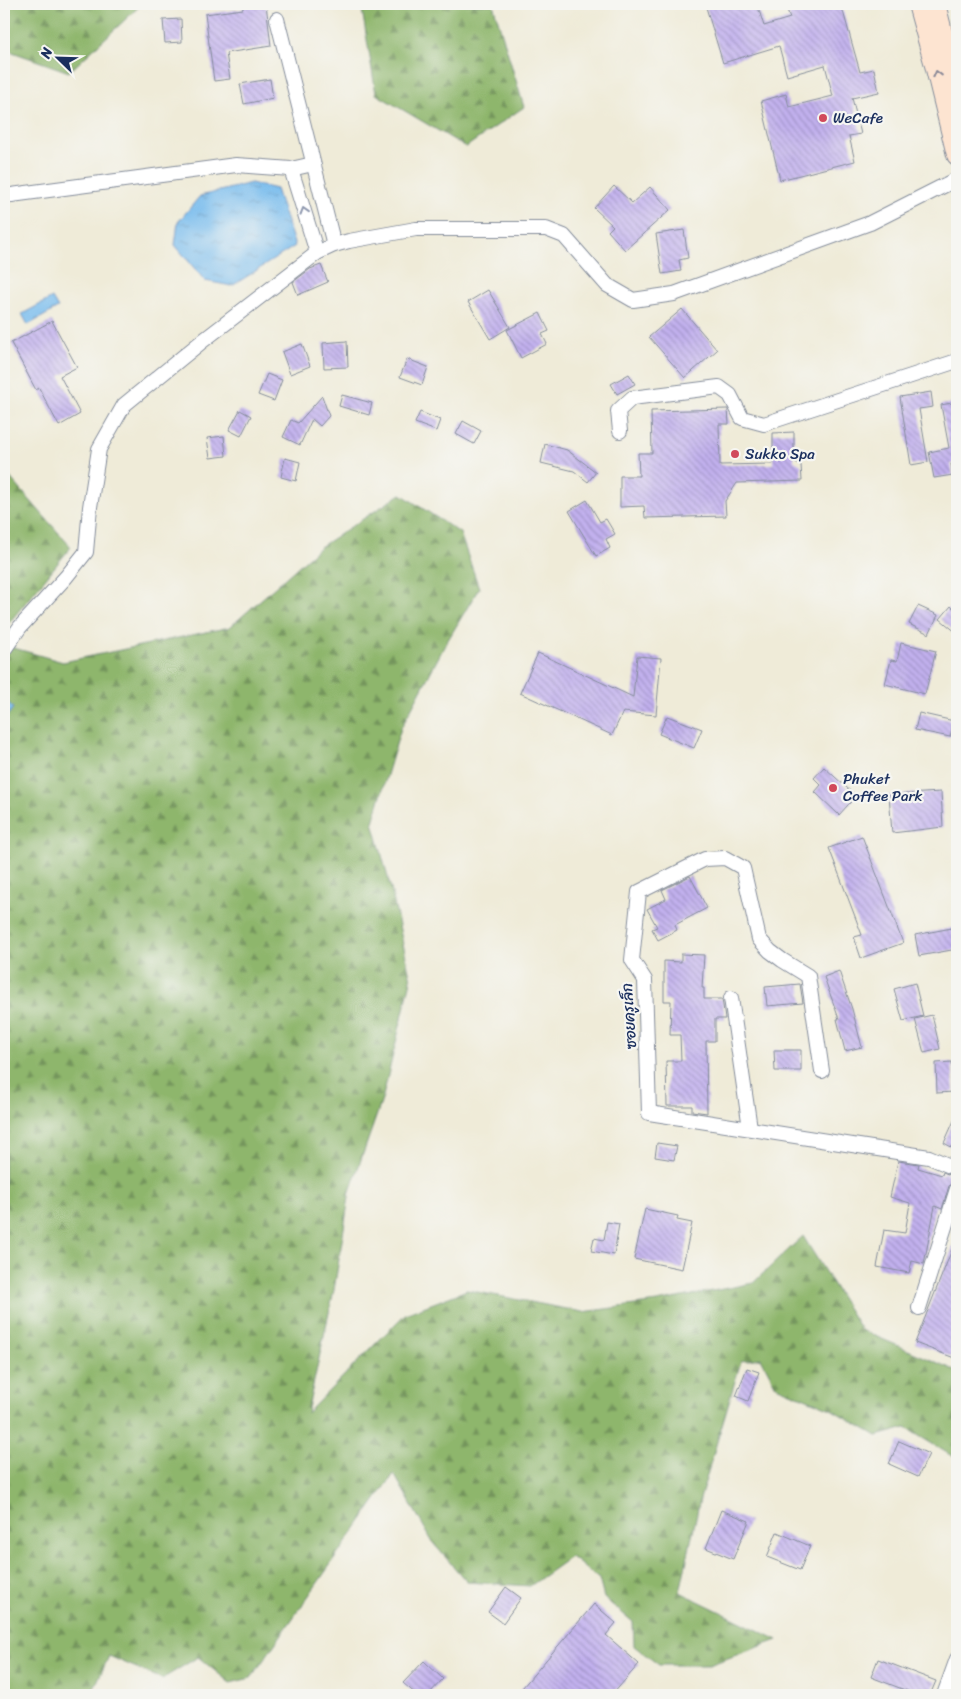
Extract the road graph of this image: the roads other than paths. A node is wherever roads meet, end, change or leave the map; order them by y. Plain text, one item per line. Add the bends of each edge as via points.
1 (918, 4) edge
2 (935, 4) edge
3 (277, 19) dead end
4 (952, 52) edge
5 (957, 91) edge
6 (957, 155) edge
7 (313, 164) junction
8 (291, 169) junction
9 (957, 179) edge
10 (4, 196) edge
11 (334, 244) junction
12 (317, 253) junction
13 (957, 361) edge
14 (620, 431) dead end
15 (4, 650) edge
16 (731, 998) dead end
17 (822, 1071) dead end
18 (750, 1128) junction
19 (957, 1169) edge
20 (957, 1189) edge
21 (919, 1308) dead end
22 (957, 1659) edge
23 (944, 1695) edge

6 -> 1 main road
2 - 4 main road
3 - 7 street
4 - 5 main road
7 - 8 street
7 - 11 street
8 - 10 street via 236,165
12 -> 8 street
9 - 11 street via 870,223 674,294 633,300 607,285 564,236 546,229 416,229
11 - 12 street
12 - 15 street via 124,405 99,449 86,552
13 - 14 street via 764,424 742,418 730,395 719,387 632,398 618,411
16 - 18 street
17 - 18 street, ซอยครูเล็ก via 808,976 770,952 759,939 742,868 725,858 705,859 639,892 632,960 645,980 649,1113
18 - 19 street, ซอยครูเล็ก via 929,1157
20 - 21 street
22 - 23 street

